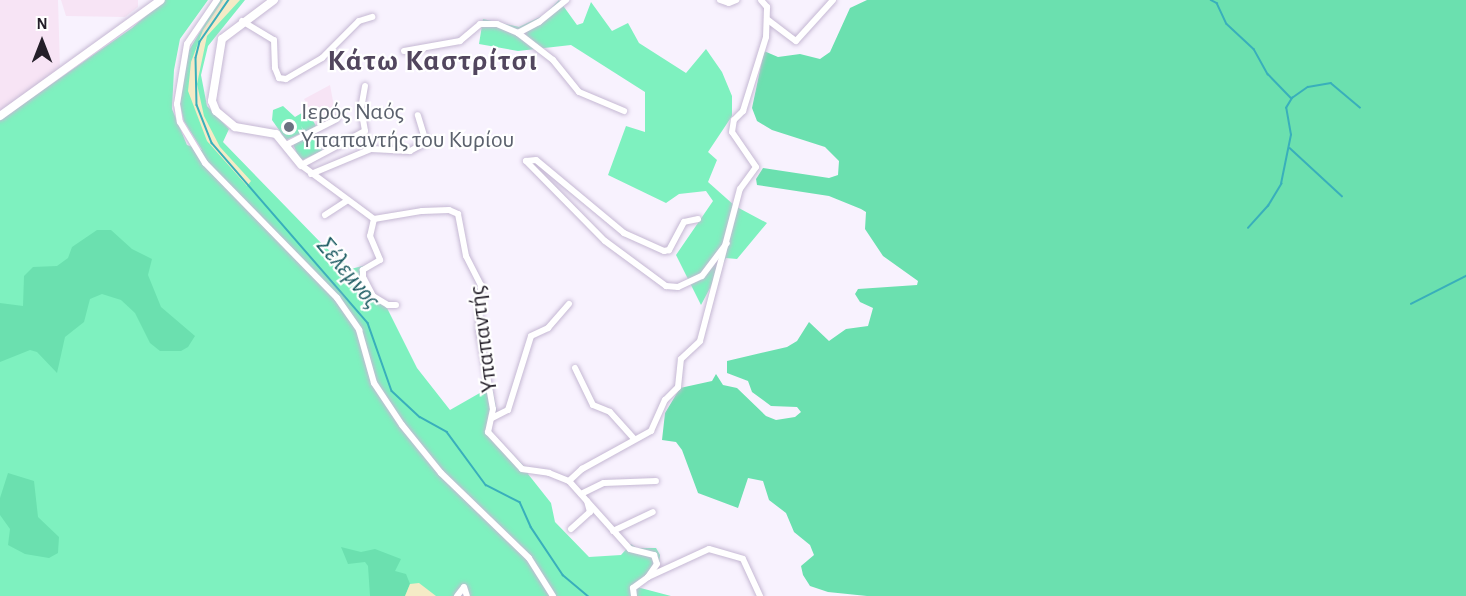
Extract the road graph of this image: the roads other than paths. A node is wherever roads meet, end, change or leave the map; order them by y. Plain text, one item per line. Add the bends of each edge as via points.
1 (161, 0) edge
2 (217, 0) edge
3 (274, 0) edge
4 (566, 0) edge
5 (720, 0) edge
6 (736, 0) edge
7 (761, 0) edge
8 (833, 0) edge
9 (372, 17) dead end
10 (768, 20) junction
11 (242, 21) junction
12 (518, 33) junction
13 (404, 51) dead end
14 (365, 86) dead end
15 (624, 111) dead end
16 (418, 115) dead end
17 (0, 116) edge
18 (337, 118) dead end
19 (286, 145) junction
20 (301, 165) junction
21 (311, 174) junction
22 (348, 200) junction
23 (326, 215) dead end
24 (374, 219) junction
25 (698, 219) dead end
26 (728, 242) junction
27 (569, 304) dead end
28 (396, 305) dead end
29 (575, 368) dead end
30 (492, 417) junction
31 (634, 439) junction
32 (569, 481) junction
33 (656, 481) dead end
34 (583, 496) junction
35 (654, 512) dead end
36 (571, 529) dead end
37 (613, 531) junction
38 (648, 577) junction
39 (457, 596) edge
40 (467, 596) edge
41 (553, 596) edge
42 (634, 596) edge
43 (760, 596) edge

1 - 17 street
2 - 41 street via 187,44 177,105 180,122 206,163 337,298 359,330 374,383 402,424 441,473 529,558
3 - 11 street
4 - 12 street
5 - 6 street
7 - 10 street via 767,7
8 - 10 street via 796,41
9 - 11 street via 359,21 322,58 286,80 279,78 275,68 274,40
10 - 26 street via 743,111 732,128 757,165 740,189
11 - 19 street via 222,39 213,107 235,127 273,132
12 - 13 street via 497,24 480,24 460,41
12 - 15 street via 553,60 579,92
14 - 20 street via 361,108 365,131
16 - 21 street via 426,142 410,151 371,149
18 - 19 street
19 - 20 street
20 - 21 street
21 - 22 street
22 - 23 street
22 - 24 street
24 - 28 street via 370,236 380,260 363,270 363,277 373,296 387,305
24 - 30 street, Υπαπαντής via 431,211 454,211 459,217 464,252 480,282 479,330
25 - 26 street via 684,222 669,250 664,251 621,230 564,181 533,159 527,159 528,165 605,241 666,286 678,287 702,276
26 - 31 street via 706,305 700,341 681,359 678,387 665,400 651,431
27 - 30 street via 548,328 531,336 508,410
29 - 31 street via 593,405 609,411
30 - 32 street, Υπαπαντής via 488,432 519,466
31 - 32 street via 582,469
32 - 34 street
33 - 34 street via 604,483
34 - 36 street via 590,512
34 - 37 street
35 - 37 street
37 - 38 street via 632,550 656,556 657,564
38 - 42 street via 633,588
38 - 43 street via 711,549 743,559
39 - 40 street via 464,587

